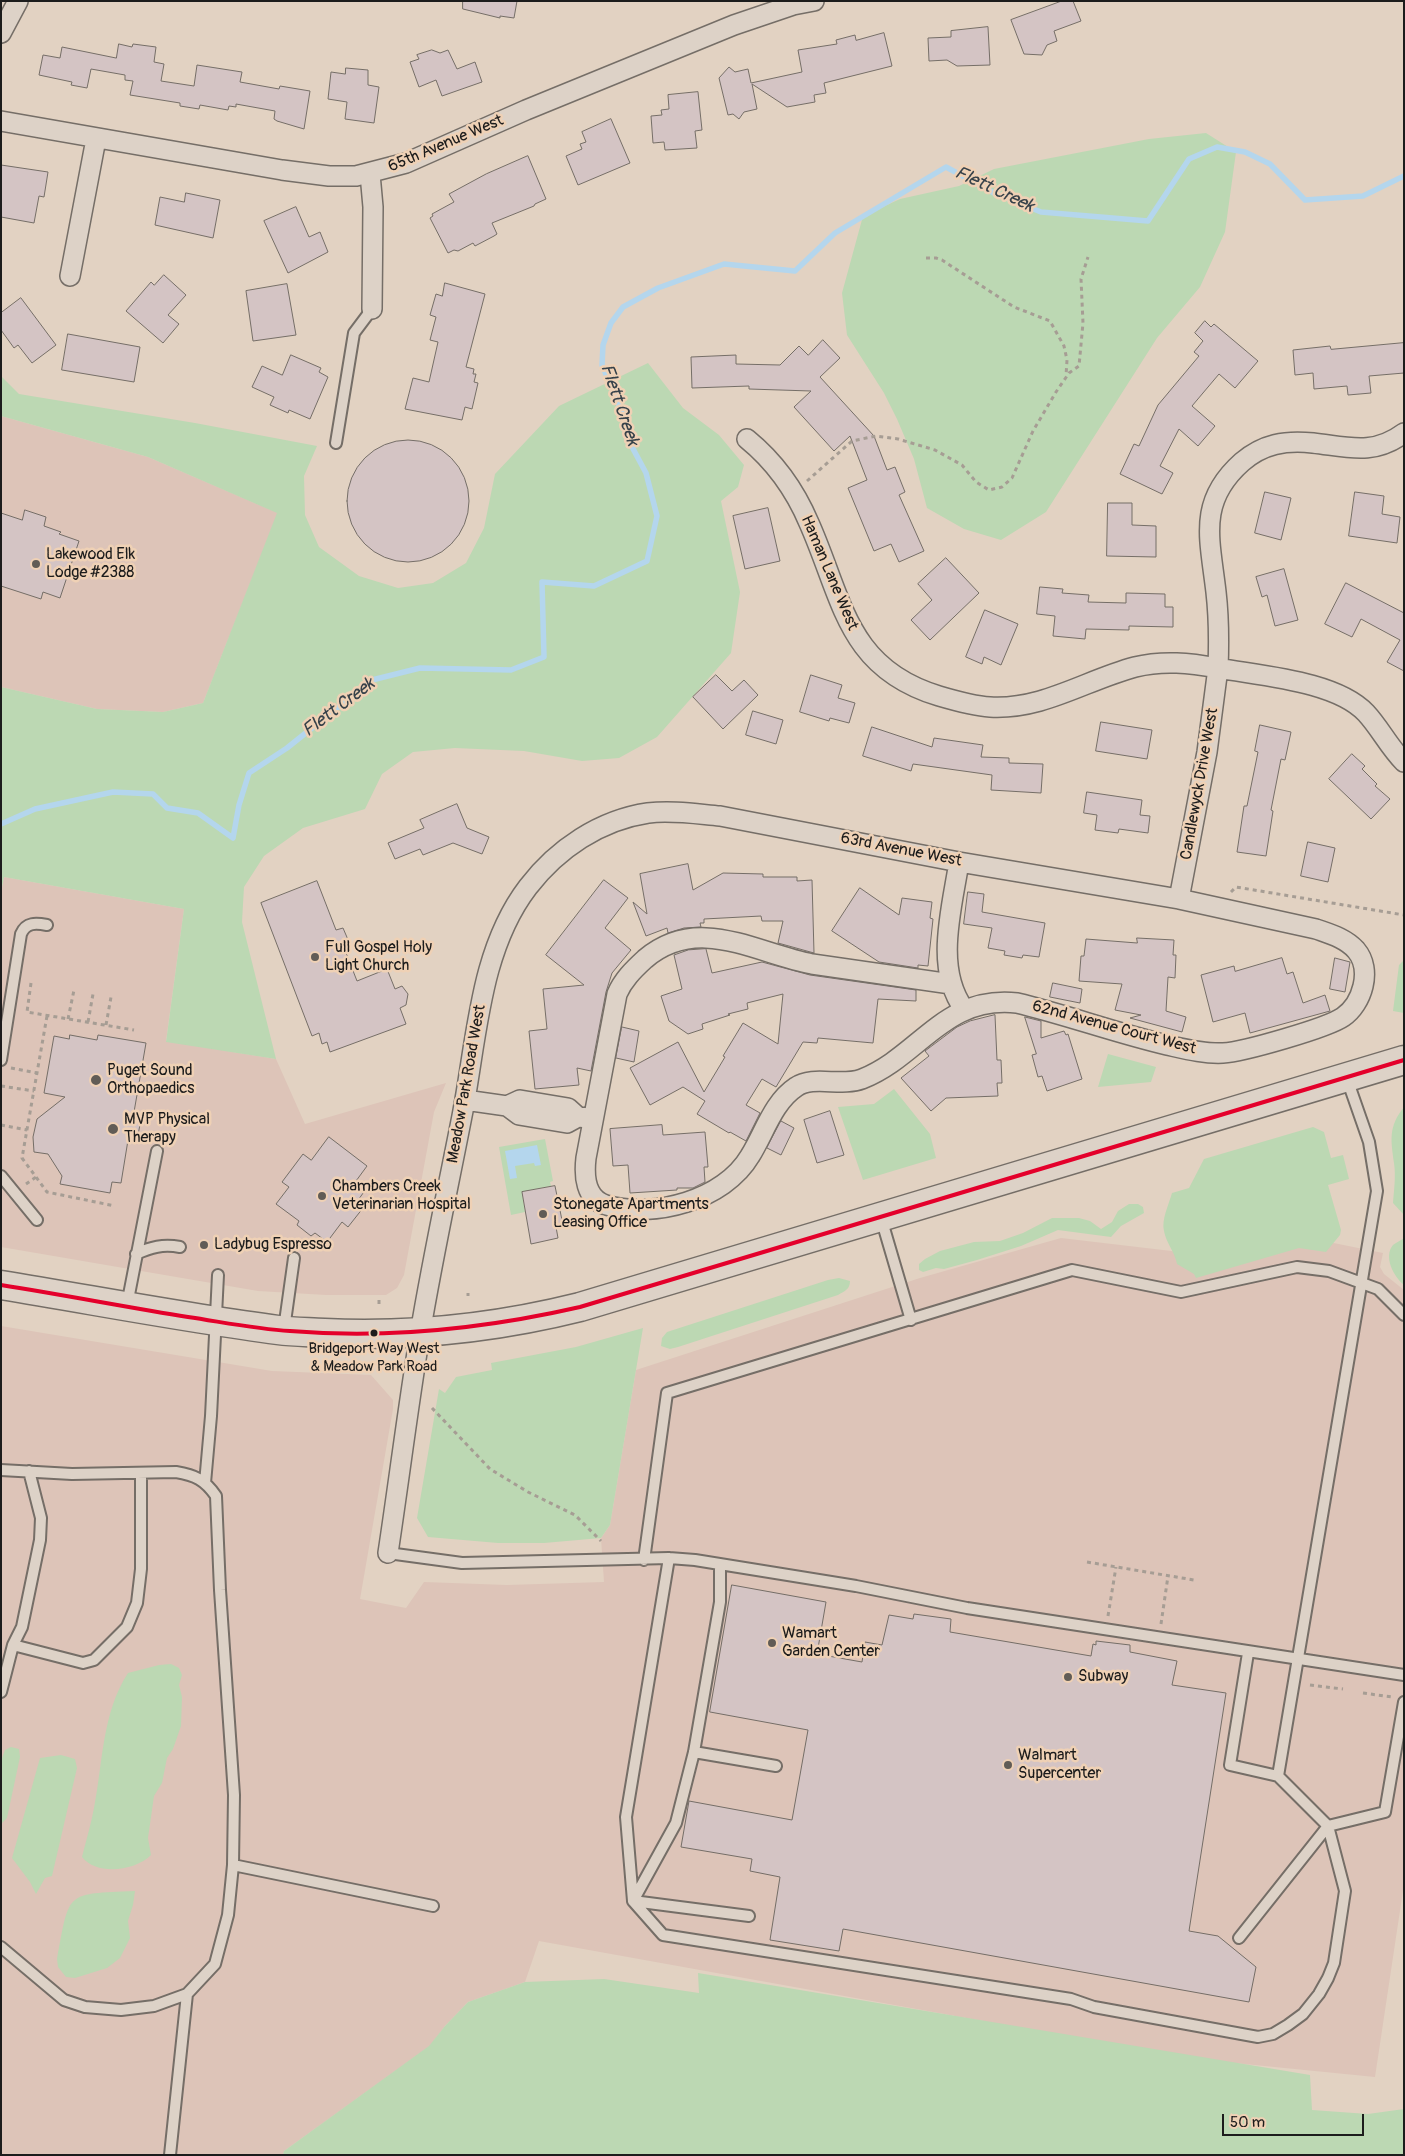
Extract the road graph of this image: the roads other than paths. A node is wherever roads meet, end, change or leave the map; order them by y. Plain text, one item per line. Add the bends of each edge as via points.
1 (18, 1) edge
2 (814, 1) edge
3 (1, 33) edge
4 (1, 121) edge
5 (96, 139) junction
6 (370, 174) junction
7 (70, 276) dead end
8 (372, 309) joint
9 (1404, 433) edge
10 (747, 439) dead end
11 (336, 443) dead end
12 (1218, 668) junction
13 (1404, 762) edge
14 (622, 818) joint
15 (960, 862) junction
16 (1179, 899) junction
17 (47, 925) dead end
18 (951, 984) junction
19 (1362, 988) joint
20 (964, 1010) junction
21 (1, 1060) edge
22 (1404, 1060) edge
23 (1347, 1078) junction
24 (465, 1100) junction
25 (585, 1118) junction
26 (157, 1152) dead end
27 (1, 1176) edge
28 (880, 1217) junction
29 (37, 1220) dead end
30 (180, 1247) dead end
31 (136, 1254) junction
32 (294, 1258) dead end
33 (218, 1275) dead end
34 (1360, 1282) junction
35 (1, 1285) edge
36 (127, 1306) junction
37 (1404, 1315) edge
38 (216, 1320) junction
39 (912, 1320) junction
40 (283, 1330) junction
41 (420, 1332) junction
42 (1, 1470) edge
43 (28, 1471) junction
44 (141, 1473) junction
45 (205, 1483) junction
46 (388, 1553) joint
47 (669, 1558) junction
48 (644, 1560) junction
49 (720, 1565) junction
50 (13, 1645) junction
51 (1248, 1653) junction
52 (1296, 1660) junction
53 (1404, 1675) edge
54 (1, 1692) edge
55 (1399, 1700) edge
56 (694, 1752) junction
57 (776, 1766) dead end
58 (1278, 1776) junction
59 (1328, 1826) junction
60 (233, 1865) junction
61 (633, 1900) junction
62 (433, 1906) dead end
63 (749, 1916) dead end
64 (1239, 1938) dead end
65 (1, 1947) edge
66 (186, 1994) junction
67 (170, 2155) edge

1 - 3 street
2 - 6 street, 65th Avenue West via 734,25 406,163
4 - 5 street, 65th Avenue West
5 - 6 street, 65th Avenue West via 315,175
5 - 7 street
6 - 8 street via 373,207
8 - 11 lane via 354,333
9 - 12 street, Candlewyck Drive West via 1387,444 1371,448 1280,442 1257,451 1228,475 1215,496 1209,519 1209,547 1218,619
10 - 12 street, Haman Lane West via 775,466 793,493 809,523 843,612 863,647 886,670 924,691 974,705 1007,707 1059,696 1137,667 1182,663
12 - 13 street via 1340,694 1367,714
12 - 16 street, Candlewyck Drive West via 1207,752
14 - 15 street, 63rd Avenue West via 650,813 720,816
14 - 24 street, Meadow Park Road West via 566,848 544,868 515,906 497,943 489,974
15 - 16 street, 63rd Avenue West
15 - 18 street via 948,944
16 - 19 street, 63rd Avenue West via 1316,929 1339,938 1356,950 1362,960
17 - 21 lane via 36,923 23,928
18 - 20 street
18 - 25 street, 62nd Avenue Court West via 812,964 727,940 694,938 677,941 650,955 625,978 613,1010
19 - 20 street, 62nd Avenue Court West via 1353,1009 1334,1022 1244,1050 1223,1053 1201,1052 1157,1042 1017,1003 990,1002
20 - 25 street, 62nd Avenue Court West via 870,1075 852,1082 808,1082 794,1088 777,1108 744,1166 728,1182 682,1203 626,1208 607,1206 596,1200 586,1183
22 - 23 main road
23 - 28 main road
23 - 34 lane via 1369,1142 1377,1191
24 - 25 street via 506,1106 518,1115 566,1123
24 - 41 street, Meadow Park Road West
26 - 31 lane
27 - 29 lane
28 - 39 lane
28 - 41 main road via 556,1313 466,1329
30 - 31 lane via 167,1244
31 - 36 lane
32 - 40 lane
33 - 38 lane
34 - 37 lane via 1378,1289
34 - 39 lane via 1328,1271 1297,1267 1181,1292 1072,1270
34 - 52 lane
35 - 36 main road
36 - 38 main road
38 - 40 main road
38 - 45 lane
39 - 48 lane via 667,1393
40 - 41 main road via 350,1334
41 - 46 street, Meadow Park Road West
42 - 43 lane
43 - 44 lane
43 - 50 lane via 41,1518 40,1540 22,1627
44 - 45 lane via 191,1474
44 - 50 lane via 141,1568 137,1603 127,1627 94,1660 83,1663
45 - 60 lane via 216,1496 234,1795
46 - 48 lane via 462,1563
47 - 48 lane
47 - 49 lane
47 - 61 lane via 626,1816
49 - 51 lane
49 - 56 lane via 720,1602
50 - 54 lane
51 - 52 lane
51 - 58 lane via 1230,1765
52 - 53 lane
52 - 58 lane
55 - 59 lane via 1385,1812
56 - 57 lane
56 - 61 lane via 676,1823
58 - 59 lane
59 - 61 lane via 1345,1891 1334,1963 1319,1994 1303,2014 1273,2034 1258,2037 1094,2007 1071,1999 663,1935
59 - 64 lane
60 - 62 lane
60 - 66 lane via 228,1915 215,1964
61 - 63 lane
65 - 66 lane via 64,2000 85,2008 121,2010 154,2006
66 - 67 lane

